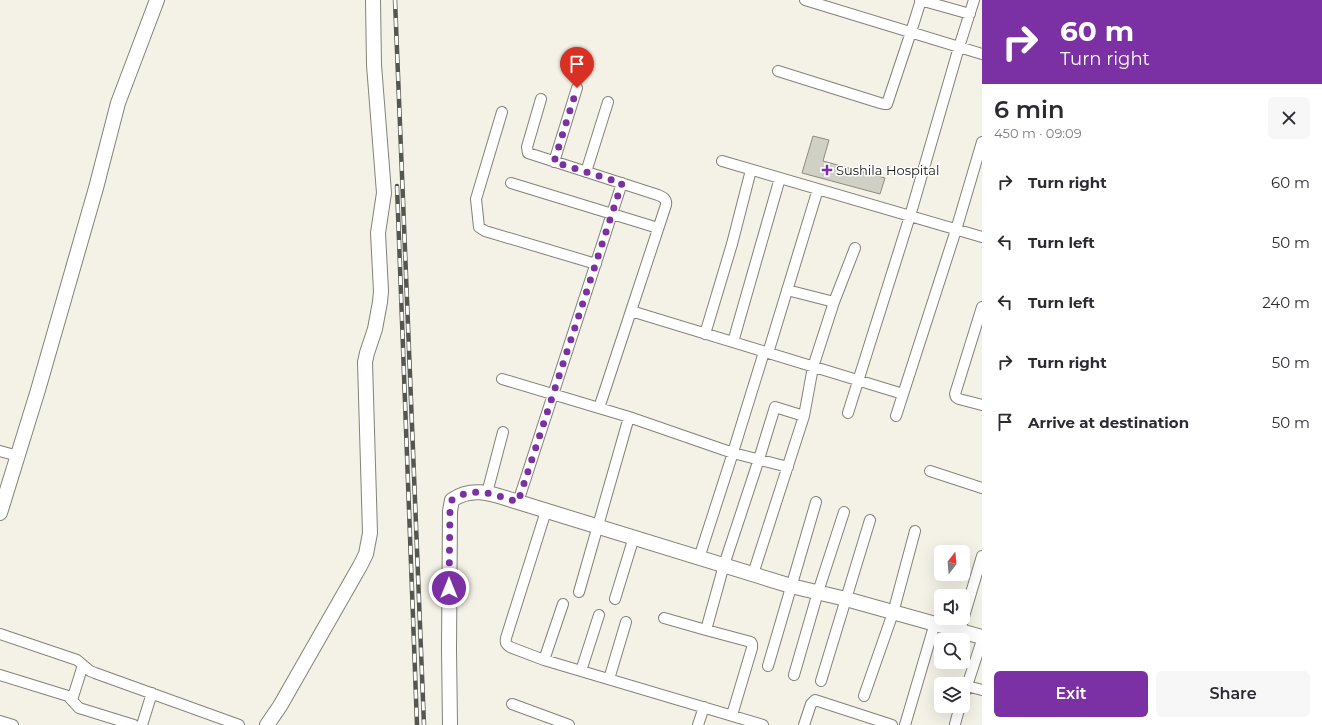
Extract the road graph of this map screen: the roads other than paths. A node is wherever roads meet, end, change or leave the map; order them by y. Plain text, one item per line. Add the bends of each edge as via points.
1 (157, 0) edge
2 (373, 0) edge
3 (805, 0) edge
4 (920, 0) edge
5 (974, 0) edge
6 (970, 14) junction
7 (911, 32) junction
8 (959, 46) junction
9 (982, 54) edge
10 (778, 71) dead end
11 (577, 88) dead end
12 (541, 99) dead end
13 (608, 102) dead end
14 (502, 112) dead end
15 (982, 142) edge
16 (722, 161) dead end
17 (554, 162) junction
18 (751, 170) junction
19 (586, 172) junction
20 (780, 178) junction
21 (511, 183) dead end
22 (622, 183) junction
23 (818, 189) junction
24 (612, 214) junction
25 (910, 216) junction
26 (658, 228) junction
27 (956, 230) junction
28 (982, 237) edge
29 (855, 248) dead end
30 (596, 264) junction
31 (787, 290) junction
32 (834, 302) junction
33 (982, 307) edge
34 (631, 311) junction
35 (705, 334) junction
36 (733, 342) junction
37 (766, 352) junction
38 (813, 367) junction
39 (502, 379) dead end
40 (858, 380) junction
41 (903, 394) junction
42 (553, 395) junction
43 (982, 405) edge
44 (599, 408) junction
45 (848, 413) dead end
46 (804, 416) junction
47 (896, 416) dead end
48 (629, 417) junction
49 (503, 432) dead end
50 (0, 451) edge
51 (733, 453) junction
52 (18, 456) junction
53 (759, 459) junction
54 (788, 467) junction
55 (930, 472) dead end
56 (982, 488) edge
57 (487, 493) junction
58 (3, 496) edge
59 (518, 502) junction
60 (816, 502) dead end
61 (546, 511) junction
62 (844, 512) dead end
63 (0, 513) edge
64 (870, 520) dead end
65 (599, 526) junction
66 (915, 531) dead end
67 (634, 537) junction
68 (982, 556) edge
69 (699, 558) junction
70 (724, 565) junction
71 (753, 574) junction
72 (791, 586) junction
73 (579, 592) dead end
74 (818, 592) junction
75 (615, 598) dead end
76 (846, 599) junction
77 (563, 604) dead end
78 (893, 613) junction
79 (599, 615) dead end
80 (664, 618) dead end
81 (626, 622) dead end
82 (934, 624) edge
83 (935, 625) edge
84 (939, 625) edge
85 (706, 630) junction
86 (960, 630) junction
87 (0, 634) edge
88 (982, 639) edge
89 (544, 660) junction
90 (83, 665) junction
91 (768, 666) dead end
92 (581, 671) junction
93 (0, 675) edge
94 (794, 675) dead end
95 (970, 677) edge
96 (609, 679) junction
97 (822, 681) dead end
98 (970, 687) edge
99 (982, 690) edge
100 (152, 693) junction
101 (864, 696) dead end
102 (72, 700) junction
103 (512, 704) dead end
104 (704, 707) junction
105 (958, 713) edge
106 (732, 715) junction
107 (0, 721) edge
108 (955, 724) dead end
109 (13, 725) edge
110 (134, 725) edge
111 (142, 725) edge
112 (239, 725) edge
113 (267, 725) edge
114 (450, 725) edge
115 (569, 725) edge
116 (698, 725) edge
117 (763, 725) edge
118 (804, 725) edge
119 (892, 725) edge
120 (905, 725) edge

1 - 52 street via 118,103 96,188
2 - 113 street via 374,65 384,193 378,233 380,302 366,362 370,533 366,554 360,566
3 - 7 street
4 - 6 street
4 - 7 street
5 - 6 street
6 - 8 street
7 - 8 street
7 - 10 street via 887,104
8 - 9 street
8 - 25 street
11 - 17 street
12 - 17 street via 527,150 532,155
13 - 19 street
14 - 30 street via 476,199 479,227 485,231
15 - 27 street
16 - 18 street
17 - 19 street
18 - 20 street
18 - 35 street
19 - 22 street
20 - 23 street
20 - 36 street
21 - 24 street
22 - 24 street
22 - 26 street via 665,199 666,205
23 - 25 street
23 - 31 street
24 - 26 street
24 - 30 street
25 - 27 street
25 - 40 street
26 - 34 street
27 - 28 street
27 - 41 street
29 - 32 street
30 - 42 street
31 - 32 street
31 - 37 street
32 - 38 street
33 - 43 street via 955,394 959,399
34 - 35 street
34 - 44 street
35 - 36 street
36 - 37 street
37 - 38 street
37 - 51 street
38 - 40 street
38 - 46 street
39 - 42 street
40 - 41 street
40 - 45 street
41 - 47 street
42 - 44 street
42 - 59 street
44 - 48 street
46 - 53 street via 775,406
46 - 54 street
48 - 51 street
48 - 65 street
49 - 57 street
50 - 52 street
51 - 53 street
51 - 69 street
52 - 58 street
53 - 54 street
53 - 70 street
54 - 71 street
55 - 56 street
57 - 59 street
57 - 114 street via 472,492 457,497 450,505
58 - 63 street
59 - 61 street
60 - 72 street
61 - 65 street
61 - 89 street via 505,641 510,647
62 - 74 street
64 - 76 street
65 - 67 street
65 - 73 street
66 - 78 street
67 - 69 street
67 - 75 street
68 - 86 street
69 - 70 street
70 - 71 street
70 - 85 street
71 - 72 street
72 - 74 street
72 - 91 street
74 - 76 street
74 - 94 street
76 - 78 street
76 - 97 street
77 - 89 street
78 - 82 street
78 - 101 street
79 - 92 street
80 - 85 street
81 - 96 street
83 - 120 street
84 - 86 street
85 - 106 street via 747,640 752,644
86 - 88 street
87 - 90 street via 77,660
88 - 95 street
89 - 92 street
90 - 100 street via 90,671
90 - 102 street
92 - 96 street
93 - 102 street via 68,696
96 - 104 street
98 - 99 street
100 - 111 street
100 - 112 street
102 - 110 street via 79,708
103 - 115 street
104 - 106 street
104 - 116 street
105 - 108 street
106 - 117 street
107 - 109 street
118 - 119 street via 811,704 815,700

